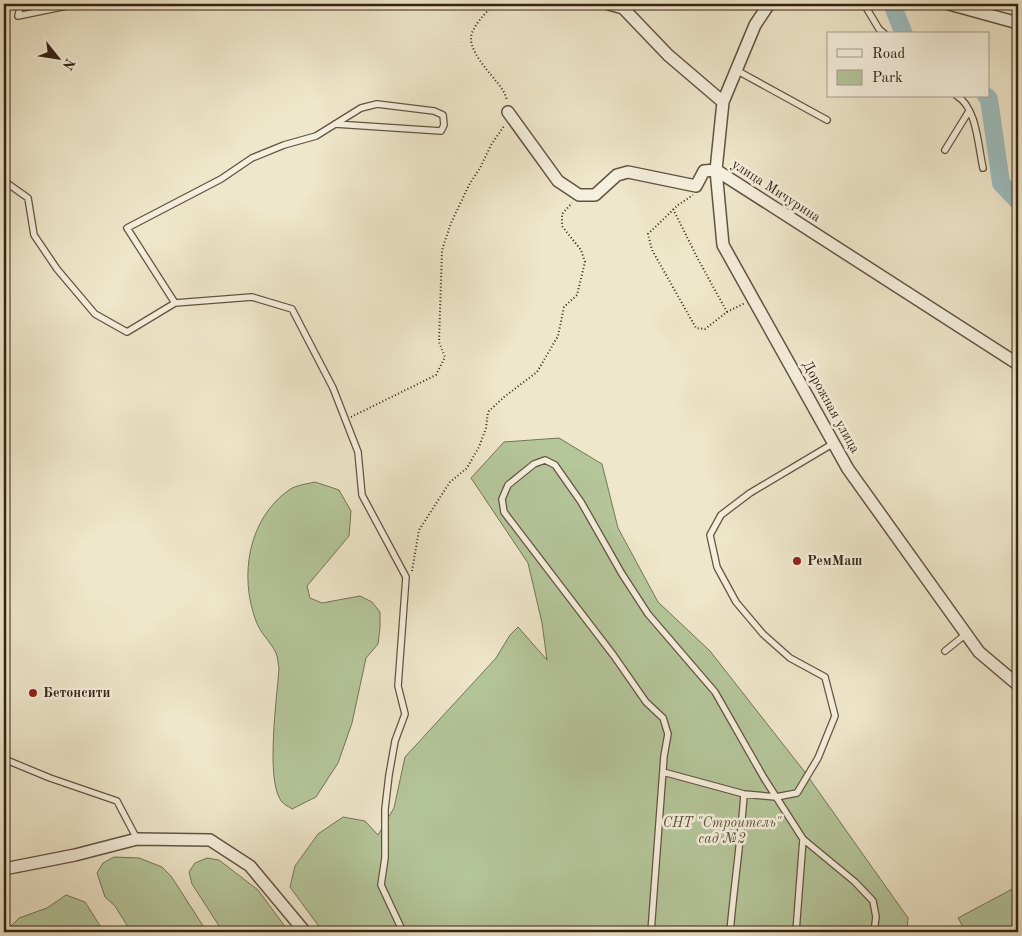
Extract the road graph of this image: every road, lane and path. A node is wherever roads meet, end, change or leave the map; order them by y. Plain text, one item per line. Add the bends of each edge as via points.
1 (21, 4) edge
2 (76, 4) edge
3 (494, 4) edge
4 (609, 4) edge
5 (769, 4) edge
6 (864, 4) edge
7 (949, 4) edge
8 (1018, 23) edge
9 (883, 32) edge
10 (736, 70) junction
11 (960, 98) edge
12 (722, 102) junction
13 (969, 111) junction
14 (508, 112) junction
15 (827, 120) dead end
16 (335, 124) junction
17 (945, 150) dead end
18 (983, 168) dead end
19 (716, 170) junction
20 (4, 182) edge
21 (696, 186) junction
22 (579, 195) junction
23 (673, 209) junction
24 (754, 299) junction
25 (175, 303) junction
26 (727, 312) junction
27 (1018, 364) edge
28 (345, 420) junction
29 (834, 443) junction
30 (410, 576) dead end
31 (966, 634) junction
32 (945, 651) dead end
33 (1018, 685) edge
34 (4, 759) edge
35 (663, 772) junction
36 (744, 794) junction
37 (776, 797) junction
38 (137, 839) junction
39 (803, 839) junction
40 (4, 869) edge
41 (305, 932) edge
42 (403, 932) edge
43 (651, 932) edge
44 (730, 932) edge
45 (796, 932) edge
46 (874, 932) edge

1 - 2 lane via 18,16
3 - 14 path via 478,23 471,41 507,98
4 - 12 street via 623,8 668,55
5 - 10 street, Дорожная улица via 755,25
6 - 9 lane
7 - 8 street
10 - 12 street, Дорожная улица
10 - 15 lane
11 - 13 lane via 965,101
12 - 19 street, Дорожная улица
13 - 17 lane
13 - 18 lane
14 - 22 street via 558,181
14 - 28 path via 504,126 469,185 442,250 439,342 445,357 441,368 436,375
16 - 16 lane via 441,132 444,125 443,115 434,111 377,104 361,108
16 - 25 lane via 316,136 252,158 221,179 127,228
19 - 21 street, улица Мичурина via 704,171
19 - 24 street, Дорожная улица via 723,245
19 - 27 street, улица Мичурина
20 - 25 lane via 28,198 34,235 57,269 95,314 127,332
21 - 22 street via 628,172 617,175 595,195
21 - 23 path via 693,196
22 - 30 path via 562,214 562,226 585,262 577,295 564,306 558,336 537,372 488,412 479,447 467,468 450,482 419,530
23 - 26 path
23 - 26 path via 648,234 652,250 696,328 705,329
24 - 26 path
24 - 29 street, Дорожная улица
25 - 28 lane via 252,297 292,309
28 - 42 lane via 358,452 362,495 406,577 398,686 405,714 388,775 381,885
29 - 31 street, Дорожная улица via 848,469
29 - 37 lane via 721,515 710,535 717,567 736,602 763,634 790,658 825,676 835,716 818,758 797,792
31 - 32 lane
31 - 33 street, Дорожная улица via 979,652
34 - 38 lane via 116,801
35 - 36 lane
35 - 37 lane via 668,734 663,718 646,702 504,512 502,499 508,485 534,464 545,460 556,465 648,614 715,692
35 - 43 lane
36 - 37 lane
36 - 44 lane
37 - 39 lane
38 - 40 street
38 - 41 street via 210,840 250,866
39 - 45 lane
39 - 46 lane via 873,901

